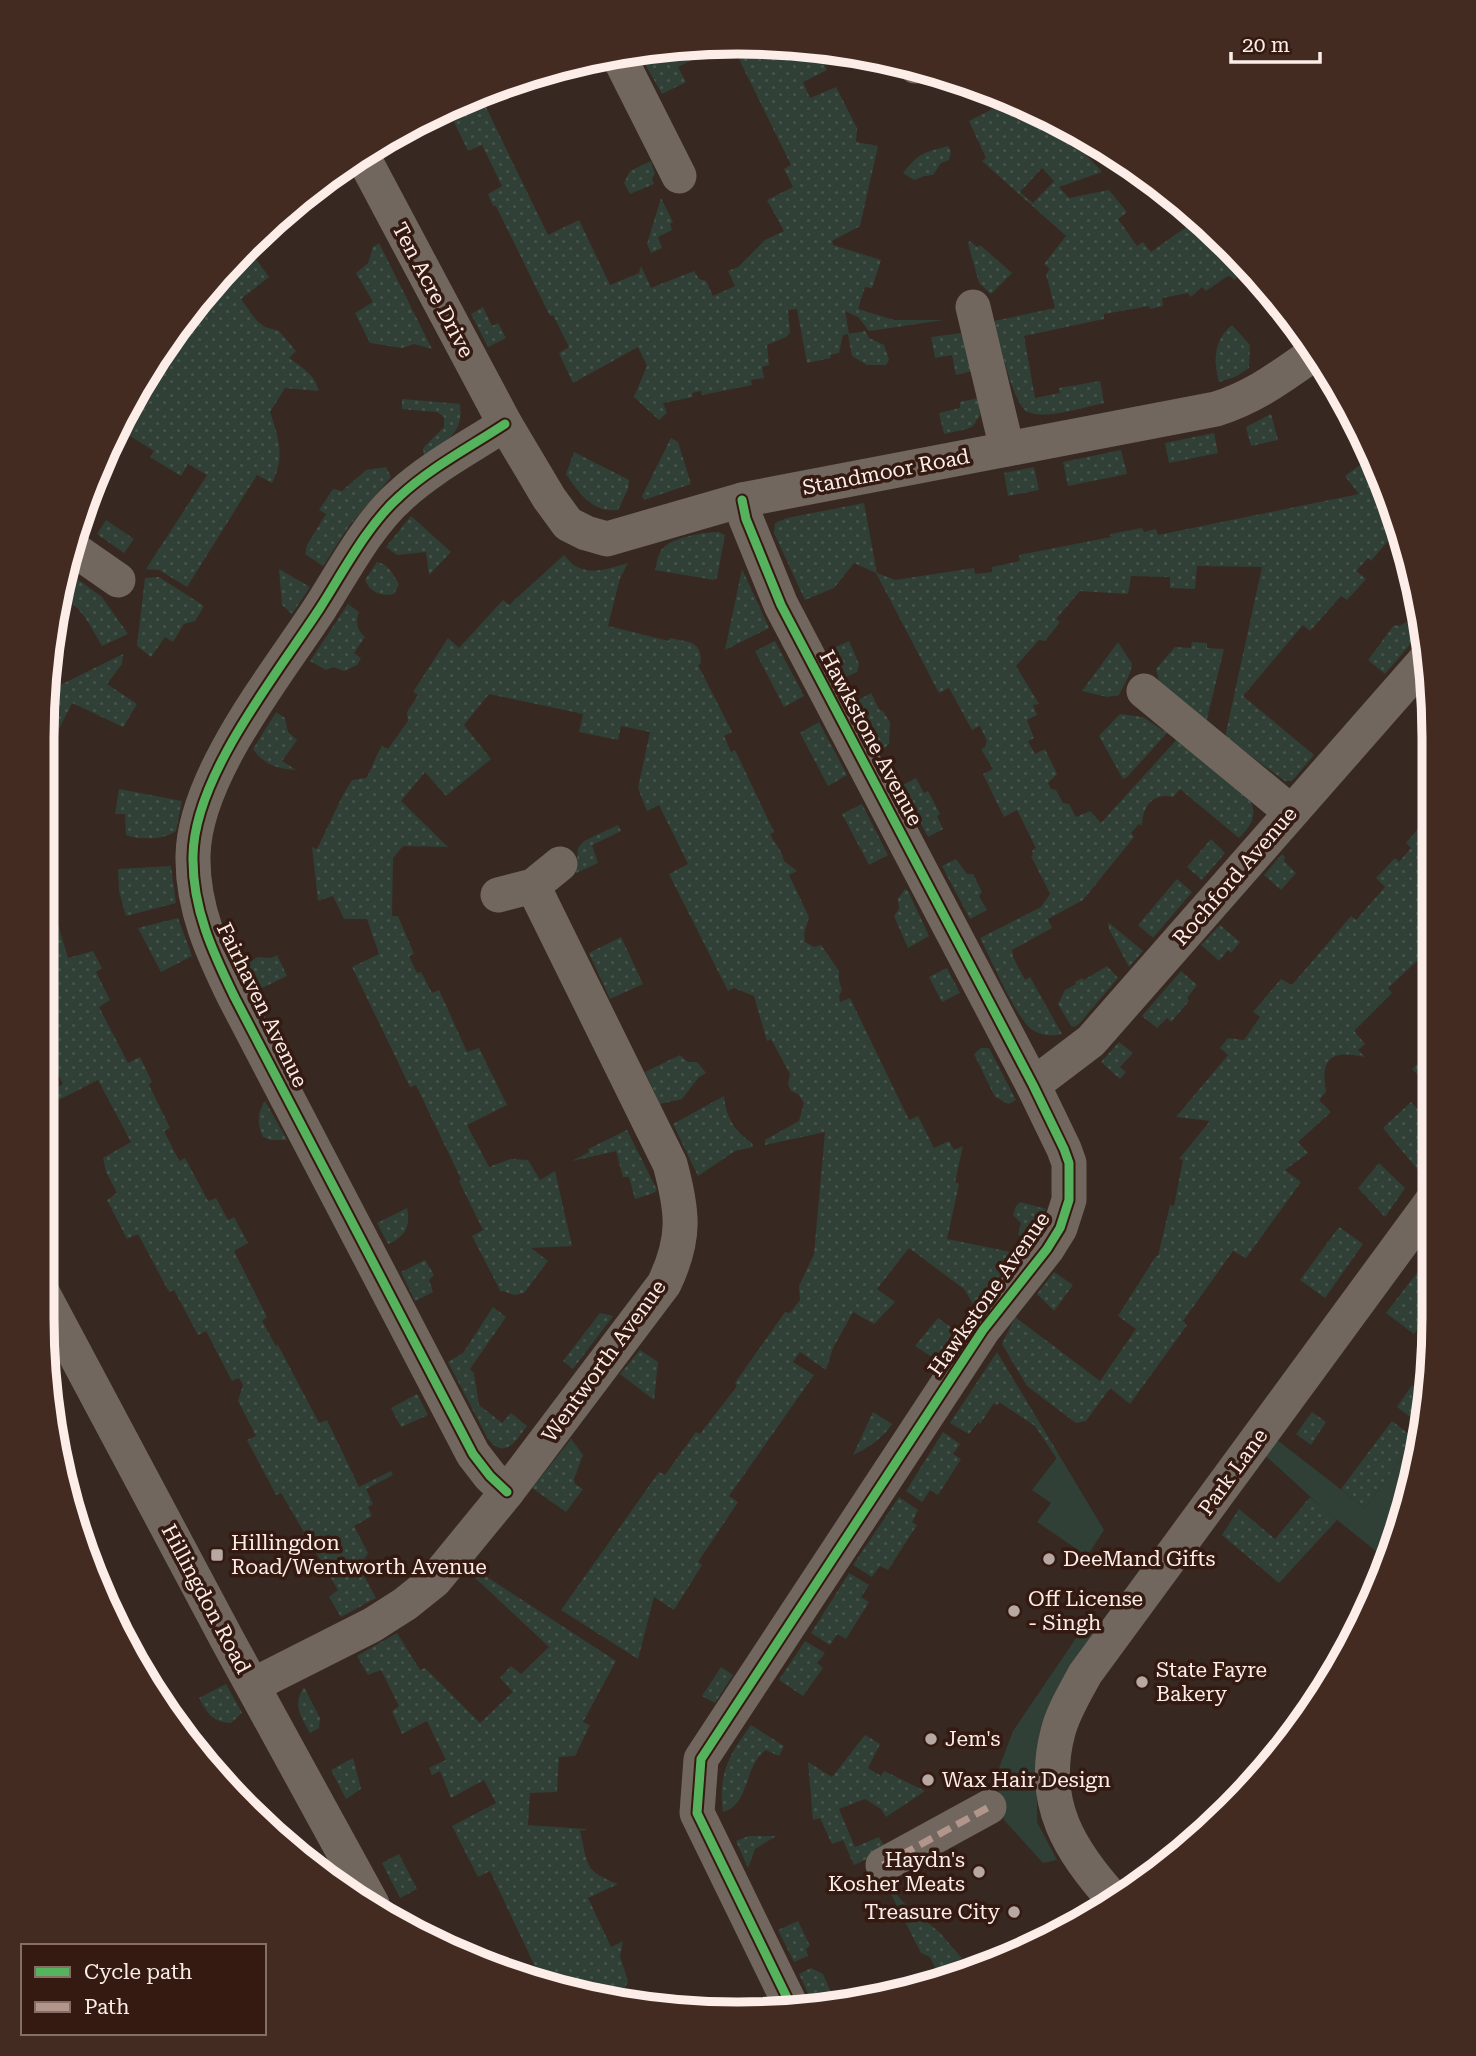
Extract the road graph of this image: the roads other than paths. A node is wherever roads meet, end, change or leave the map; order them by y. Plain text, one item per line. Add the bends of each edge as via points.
1 (623, 64) edge
2 (367, 164) edge
3 (679, 176) dead end
4 (973, 307) dead end
5 (1307, 358) edge
6 (505, 424) junction
7 (1007, 449) junction
8 (742, 500) junction
9 (80, 554) edge
10 (118, 580) dead end
11 (1418, 669) edge
12 (1144, 691) dead end
13 (1291, 812) junction
14 (560, 864) dead end
15 (533, 886) junction
16 (498, 895) dead end
17 (1033, 1085) junction
18 (1422, 1215) edge
19 (54, 1314) edge
20 (507, 1492) junction
21 (253, 1685) junction
22 (989, 1807) dead end
23 (883, 1865) dead end
24 (365, 1891) edge
25 (1108, 1893) edge
26 (788, 2000) edge

1 - 3 street
2 - 6 street, Ten Acre Drive
4 - 7 street
5 - 7 street, Standmoor Road via 1268,387 1216,409
6 - 8 street, Standmoor Road via 568,524 586,533 607,539
6 - 20 street, Fairhaven Avenue via 399,496 370,531 237,733 215,776 193,855 199,911 235,998 473,1454
7 - 8 street, Standmoor Road
8 - 17 street, Hawkstone Avenue via 781,605
9 - 10 street
11 - 13 street, Rochford Avenue
12 - 13 street
13 - 17 street, Rochford Avenue via 1091,1041
14 - 15 street
15 - 16 street
15 - 20 street, Wentworth Avenue via 670,1164 681,1211 675,1257 664,1284
17 - 26 street, Hawkstone Avenue via 1069,1163 1069,1200 1060,1228 983,1330 701,1759 697,1813
18 - 25 street, Park Lane via 1085,1674 1068,1706 1053,1760 1059,1819 1070,1845
19 - 21 street, Hillingdon Road
20 - 21 street, Wentworth Avenue via 421,1593 372,1625
21 - 24 street, Hillingdon Road
22 - 23 street

